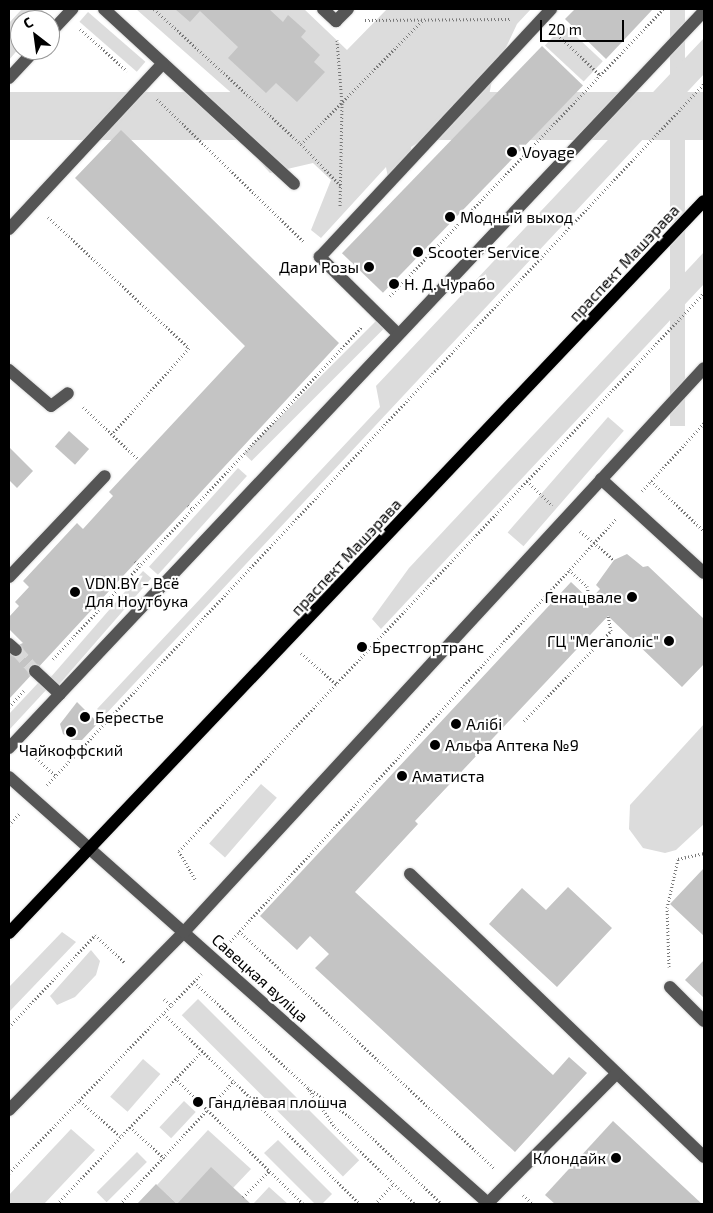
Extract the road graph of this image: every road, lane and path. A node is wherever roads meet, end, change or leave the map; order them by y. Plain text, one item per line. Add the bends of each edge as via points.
1 (104, 9) edge
2 (154, 9) edge
3 (323, 9) edge
4 (348, 9) edge
5 (551, 9) edge
6 (663, 9) edge
7 (704, 11) edge
8 (69, 12) edge
9 (541, 19) junction
10 (424, 20) junction
11 (336, 21) junction
12 (60, 22) edge
13 (26, 60) edge
14 (163, 63) junction
15 (600, 75) junction
16 (9, 78) edge
17 (704, 84) edge
18 (143, 86) junction
19 (342, 104) junction
20 (301, 144) junction
21 (294, 184) dead end
22 (340, 185) junction
23 (704, 201) edge
24 (33, 203) junction
25 (9, 229) edge
26 (339, 236) junction
27 (320, 257) junction
28 (704, 294) edge
29 (375, 312) junction
30 (398, 334) junction
31 (704, 368) edge
32 (9, 370) edge
33 (68, 394) joint
34 (704, 423) edge
35 (113, 433) junction
36 (139, 460) dead end
37 (105, 476) dead end
38 (601, 479) junction
39 (651, 481) junction
40 (630, 504) junction
41 (188, 505) dead end
42 (193, 509) junction
43 (704, 531) edge
44 (594, 543) junction
45 (614, 560) dead end
46 (135, 562) dead end
47 (140, 566) junction
48 (569, 570) junction
49 (704, 573) edge
50 (9, 577) edge
51 (590, 600) dead end
52 (608, 616) dead end
53 (287, 642) junction
54 (37, 672) junction
55 (336, 684) junction
56 (60, 694) junction
57 (9, 708) edge
58 (524, 721) dead end
59 (9, 748) edge
60 (30, 753) dead end
61 (56, 776) junction
62 (9, 777) edge
63 (47, 785) dead end
64 (19, 814) dead end
65 (9, 825) edge
66 (89, 849) junction
67 (704, 853) edge
68 (410, 874) dead end
69 (195, 880) dead end
70 (239, 931) junction
71 (184, 932) junction
72 (9, 933) edge
73 (228, 944) dead end
74 (130, 967) dead end
75 (670, 987) joint
76 (164, 999) dead end
77 (172, 1006) junction
78 (164, 1014) junction
79 (704, 1021) edge
80 (9, 1028) edge
81 (202, 1051) junction
82 (616, 1074) junction
83 (176, 1078) junction
84 (234, 1081) junction
85 (308, 1088) junction
86 (80, 1101) junction
87 (9, 1110) edge
88 (208, 1110) junction
89 (130, 1127) junction
90 (120, 1136) junction
91 (704, 1157) edge
92 (164, 1158) junction
93 (269, 1171) junction
94 (9, 1173) edge
95 (509, 1182) junction
96 (393, 1184) junction
97 (243, 1197) dead end
98 (57, 1204) edge
99 (120, 1204) edge
100 (303, 1204) edge
101 (360, 1204) edge
102 (375, 1204) edge
103 (415, 1204) edge
104 (442, 1204) edge
105 (488, 1204) edge
106 (533, 1204) edge

1 - 14 street
2 - 20 path
3 - 11 street
4 - 11 street
5 - 9 street
6 - 15 path
7 - 30 street
8 - 12 street
8 - 18 path
9 - 10 path
9 - 15 path
9 - 26 street
10 - 11 path
10 - 19 path
11 - 19 path
13 - 16 street
14 - 18 street
14 - 21 street
15 - 29 path
17 - 61 path
18 - 24 street
18 - 27 path
19 - 20 path
19 - 22 path
20 - 22 path
22 - 26 path
23 - 53 main road, праспект Машэрава
24 - 25 street
24 - 35 path via 189,348
26 - 27 street
27 - 29 street
28 - 55 path
29 - 30 street
29 - 42 path
30 - 56 street
31 - 38 street
32 - 33 street via 51,406
33 - 35 path
34 - 39 path
35 - 36 path
37 - 50 street
38 - 40 street
38 - 71 street
39 - 40 path
39 - 43 path
40 - 44 path
40 - 49 street
41 - 42 path
42 - 47 path
44 - 45 path
44 - 48 path
46 - 47 path
47 - 54 path
48 - 51 path via 587,586
48 - 70 path
52 - 58 path via 611,632
53 - 55 path
53 - 66 main road, праспект Машэрава
54 - 56 street
54 - 57 path
55 - 69 path via 178,851
56 - 59 street
60 - 61 path
61 - 63 path
62 - 66 street, Савецкая вуліца
64 - 65 path
66 - 71 street, Савецкая вуліца
66 - 72 main road, праспект Машэрава
67 - 75 path via 678,859 667,908
68 - 82 street
70 - 73 path
70 - 95 path
71 - 87 street
71 - 105 street, Савецкая вуліца
74 - 80 path via 95,935
75 - 79 street
76 - 77 path
77 - 78 path
77 - 85 path via 194,982
78 - 81 path
78 - 86 path
81 - 83 path
81 - 84 path
82 - 91 street
82 - 95 street
83 - 88 path
83 - 89 path
84 - 88 path
84 - 101 path
85 - 96 path via 335,1127
85 - 104 path via 350,1117
86 - 90 path
86 - 94 path
88 - 92 path
88 - 93 path
89 - 90 path
89 - 92 path
90 - 98 path
92 - 99 path
93 - 97 path
93 - 100 path
95 - 105 street
95 - 106 path
96 - 102 path
96 - 103 path

